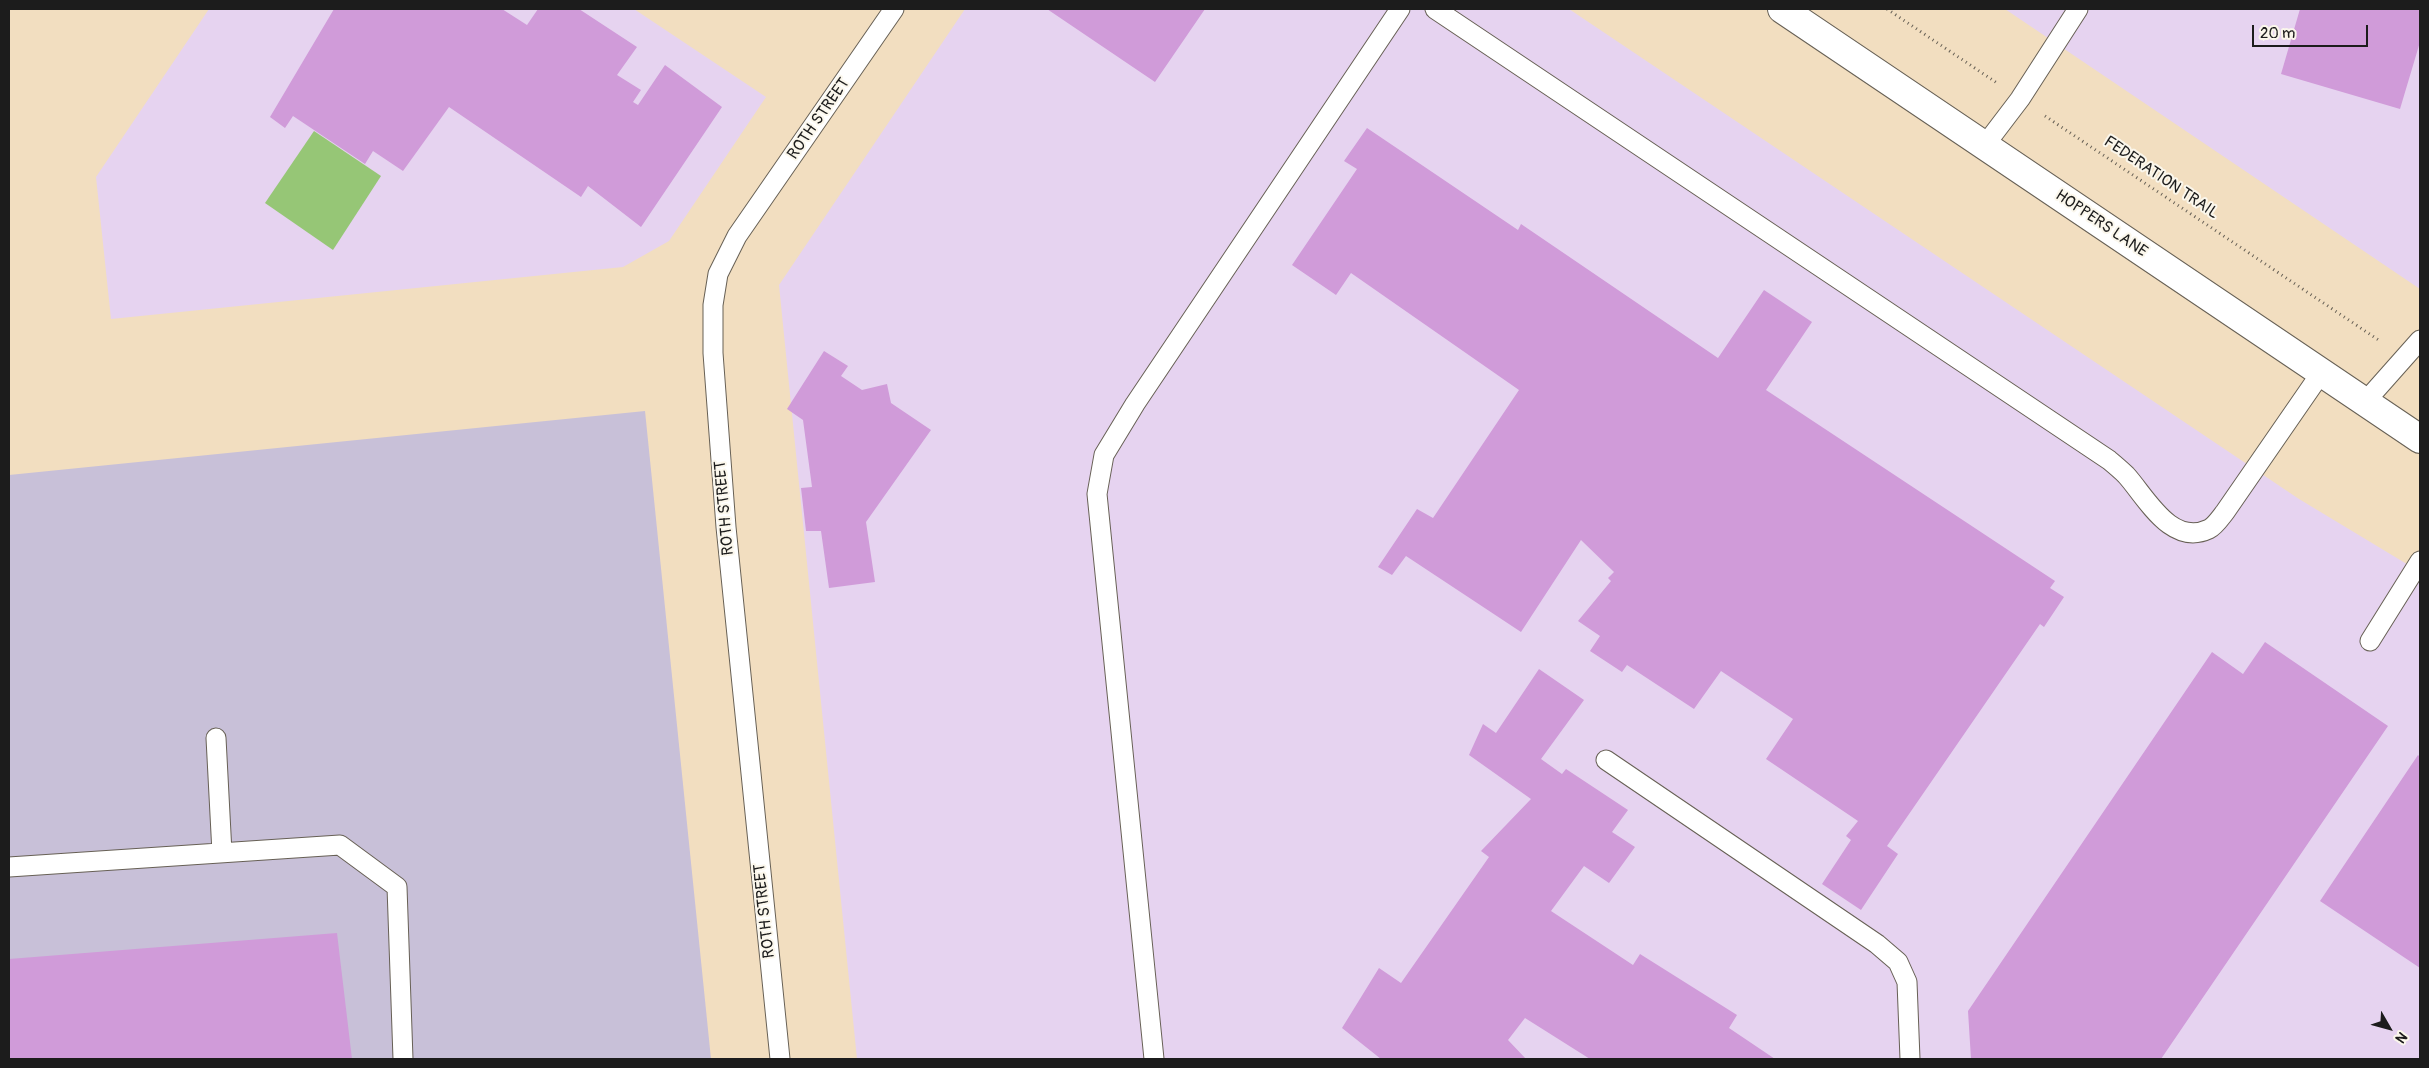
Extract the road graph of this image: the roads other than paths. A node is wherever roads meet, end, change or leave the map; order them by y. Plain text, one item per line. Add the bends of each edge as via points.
1 (894, 9) edge
2 (1400, 9) edge
3 (1435, 9) edge
4 (1782, 9) edge
5 (2078, 9) edge
6 (1985, 145) junction
7 (2420, 340) edge
8 (2321, 372) junction
9 (2365, 402) junction
10 (2420, 439) edge
11 (2420, 561) edge
12 (2370, 641) dead end
13 (216, 738) dead end
14 (1606, 760) dead end
15 (222, 853) junction
16 (9, 867) edge
17 (403, 1059) edge
18 (780, 1059) edge
19 (1154, 1059) edge
20 (1910, 1059) edge

1 - 18 lane, ROTH STREET via 737,236 718,274 713,305 713,353 726,527
2 - 19 lane via 1104,455 1097,494
3 - 8 lane via 2109,460 2173,527 2192,533 2210,529
4 - 6 street, HOPPERS LANE
5 - 6 lane via 2020,99
6 - 8 street, HOPPERS LANE
7 - 9 lane
8 - 9 street, HOPPERS LANE
9 - 10 street, HOPPERS LANE
11 - 12 lane
13 - 15 lane
14 - 20 lane via 1877,944 1898,962 1907,982
15 - 16 lane
15 - 17 lane via 340,845 397,886

